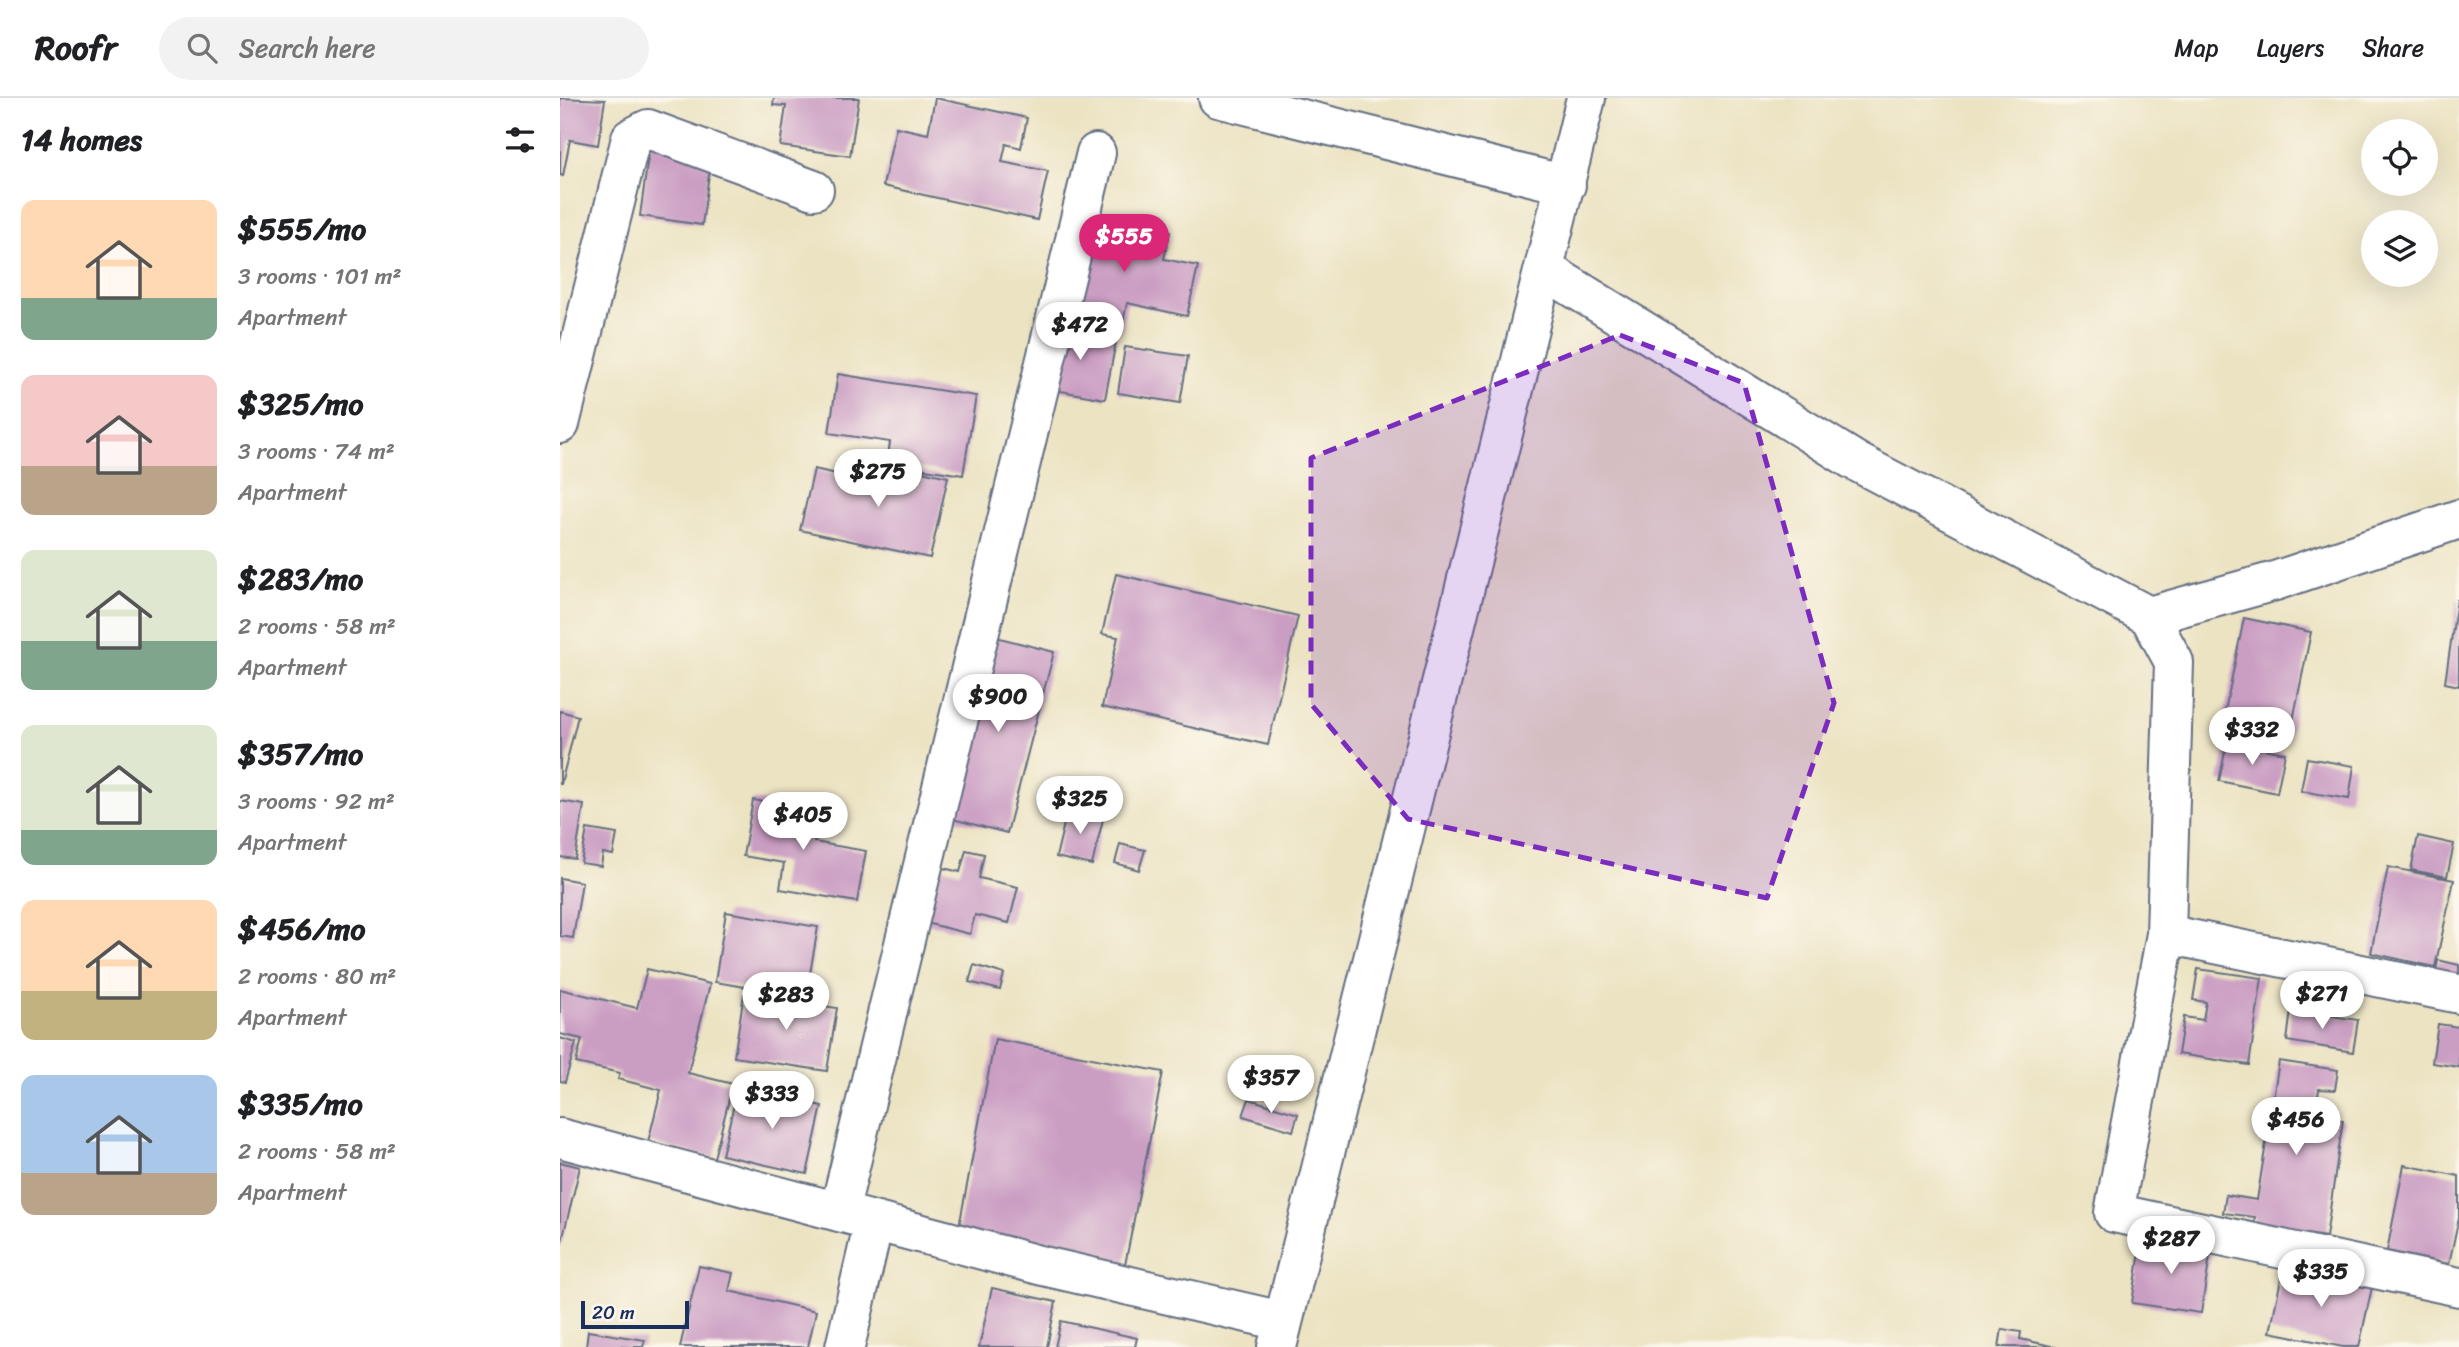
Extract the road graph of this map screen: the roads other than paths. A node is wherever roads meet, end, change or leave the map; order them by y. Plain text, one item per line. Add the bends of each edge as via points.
1 (1218, 98) edge
2 (1586, 98) edge
3 (1096, 153) dead end
4 (1566, 185) junction
5 (814, 190) dead end
6 (1545, 270) junction
7 (560, 424) edge
8 (2459, 519) edge
9 (2149, 616) junction
10 (2166, 934) junction
11 (2459, 993) edge
12 (560, 1138) edge
13 (857, 1217) junction
14 (2459, 1287) edge
15 (1280, 1334) edge
16 (845, 1347) edge

1 - 4 street
2 - 4 street
3 - 13 street
4 - 6 street
5 - 7 street via 648,129 631,138
6 - 9 street via 1855,461
6 - 15 street
8 - 9 street
9 - 10 street via 2174,662
10 - 11 street
10 - 14 street via 2114,1213
12 - 13 street
13 - 15 street
13 - 16 street

